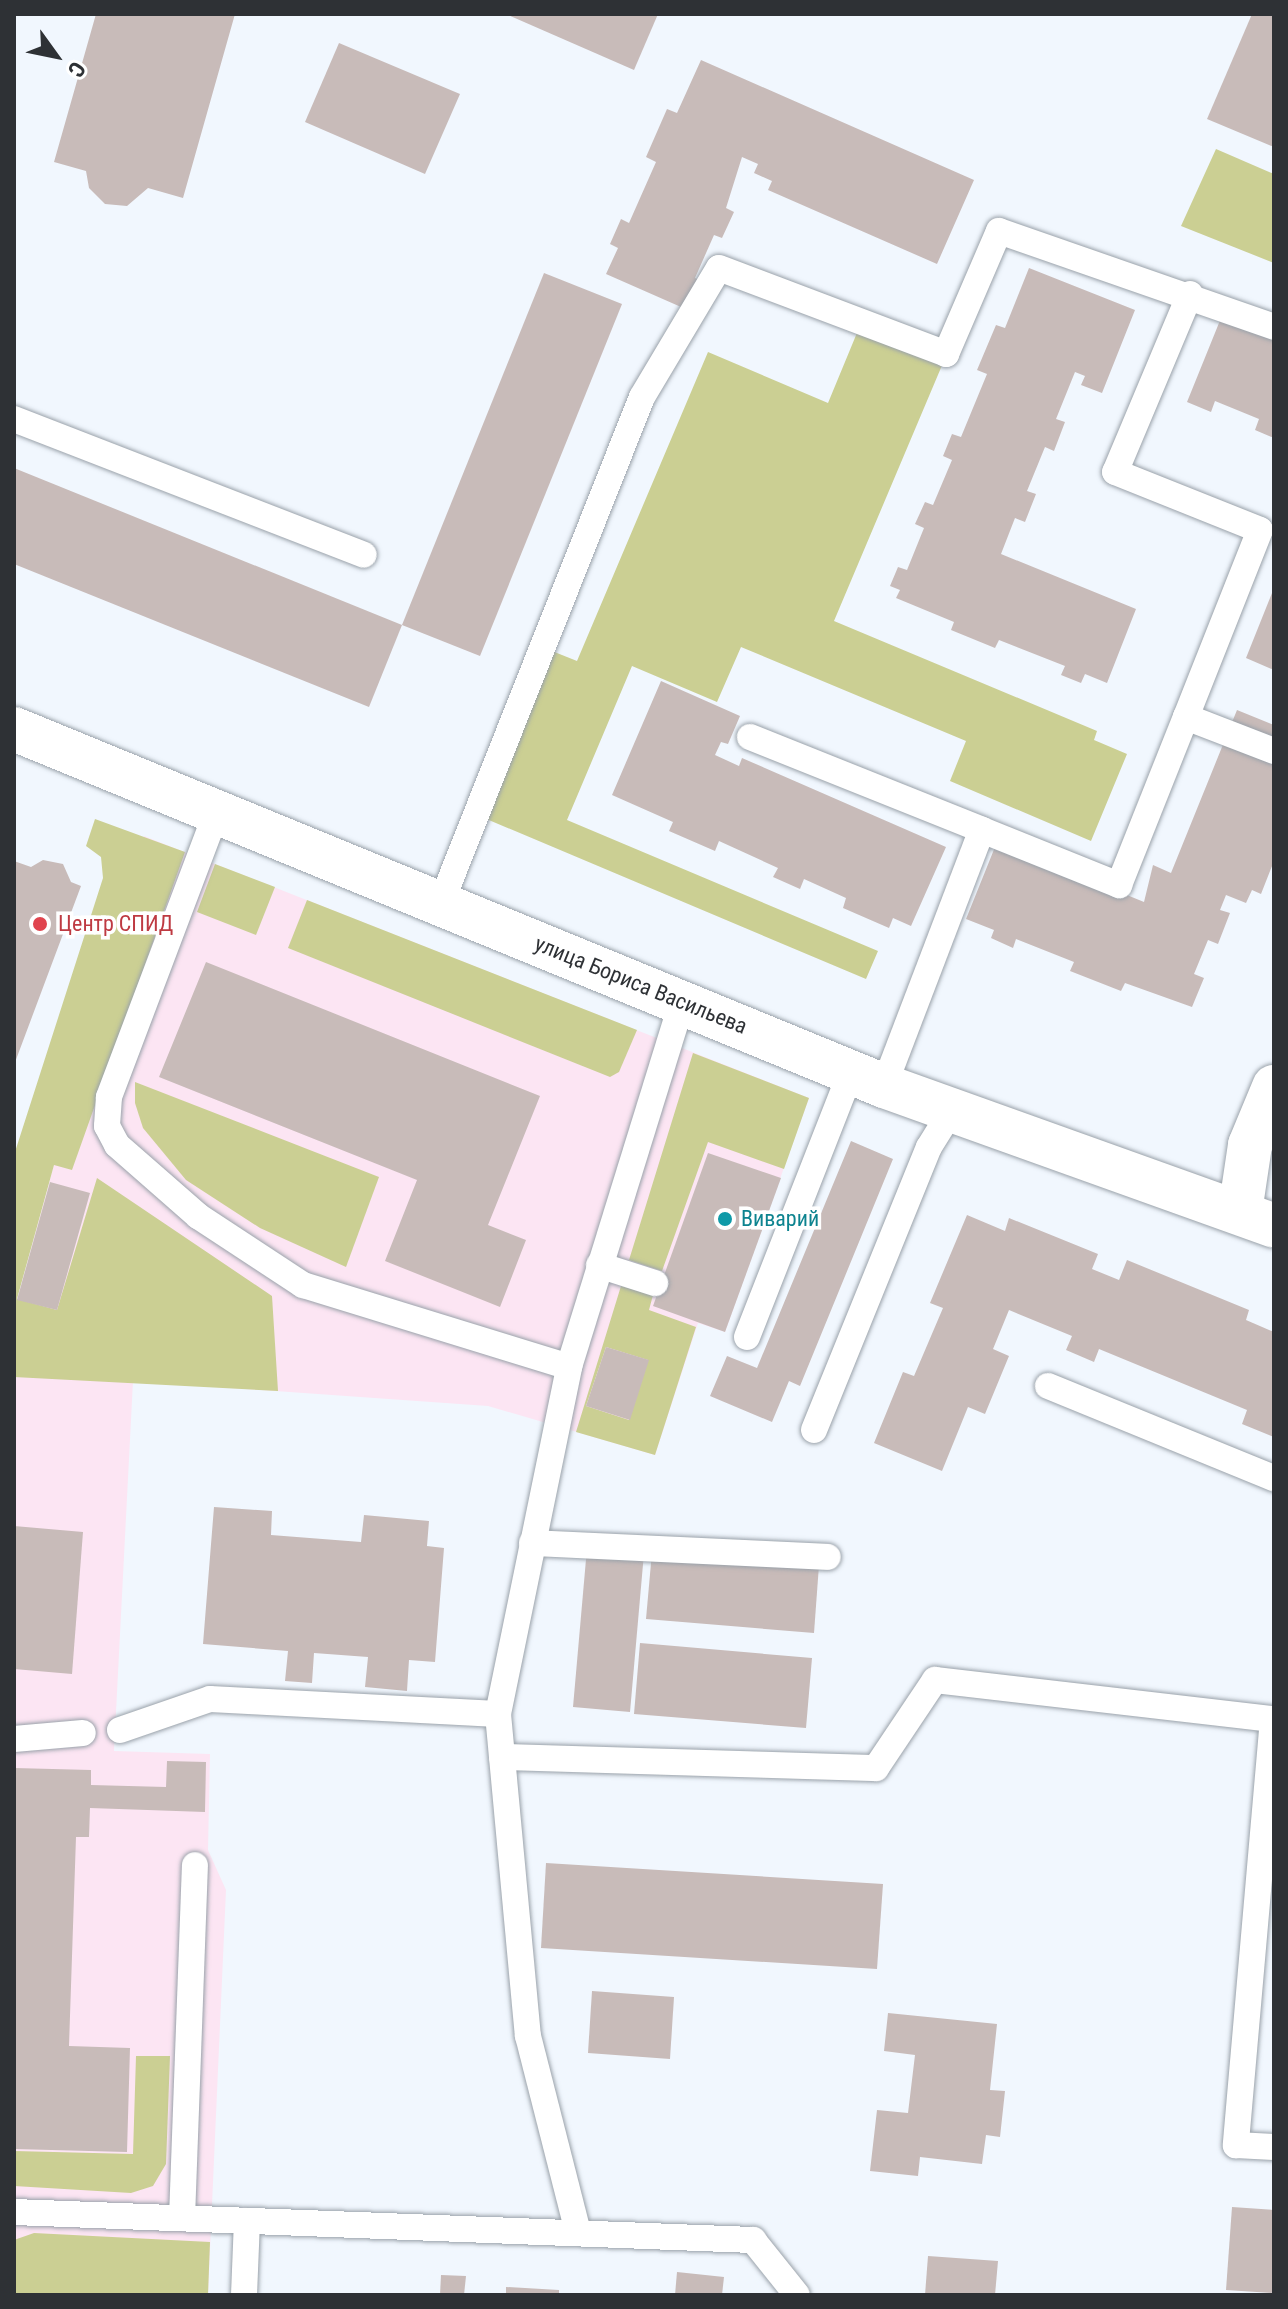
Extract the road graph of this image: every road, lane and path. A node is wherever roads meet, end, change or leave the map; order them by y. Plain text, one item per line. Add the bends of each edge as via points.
1 (1190, 294) junction
2 (1274, 327) edge
3 (14, 419) edge
4 (364, 555) dead end
5 (1186, 717) junction
6 (14, 729) edge
7 (750, 737) dead end
8 (1274, 751) edge
9 (217, 811) junction
10 (982, 830) junction
11 (441, 903) junction
12 (682, 1002) junction
13 (868, 1079) junction
14 (1274, 1087) edge
15 (952, 1110) junction
16 (1257, 1219) edge
17 (599, 1265) junction
18 (655, 1283) dead end
19 (747, 1337) dead end
20 (569, 1367) junction
21 (1048, 1386) dead end
22 (814, 1430) dead end
23 (1274, 1478) edge
24 (532, 1543) junction
25 (828, 1557) dead end
26 (498, 1714) junction
27 (120, 1730) dead end
28 (83, 1733) dead end
29 (14, 1739) edge
30 (502, 1757) junction
31 (195, 1865) dead end
32 (1274, 2147) edge
33 (14, 2212) edge
34 (182, 2218) junction
35 (247, 2221) junction
36 (578, 2232) junction
37 (244, 2295) edge
38 (797, 2295) edge

1 - 2 lane
1 - 5 lane via 1115,472 1260,530
1 - 11 lane via 999,231 946,354 719,268 642,397
3 - 4 lane
5 - 8 lane
5 - 10 lane via 1119,885
6 - 9 street, улица Бориса Васильева
7 - 10 lane
9 - 11 street, улица Бориса Васильева
9 - 20 lane via 109,1097 107,1126 117,1145 198,1216 303,1285
10 - 13 lane
11 - 12 street, улица Бориса Васильева
12 - 13 street, улица Бориса Васильева
12 - 17 lane
13 - 15 street, улица Бориса Васильева
13 - 19 lane
14 - 16 street via 1250,1145
15 - 16 street, улица Бориса Васильева
15 - 22 lane via 929,1147
17 - 18 lane
17 - 20 lane
20 - 24 lane
21 - 23 lane
24 - 25 lane
24 - 26 lane
26 - 27 lane via 210,1699
26 - 30 lane
28 - 29 lane
30 - 32 lane via 876,1768 935,1680 1273,1719 1236,2145
30 - 36 lane via 528,2036
31 - 34 lane
33 - 34 lane
34 - 35 lane
35 - 36 lane
35 - 37 lane
36 - 38 lane via 753,2240

